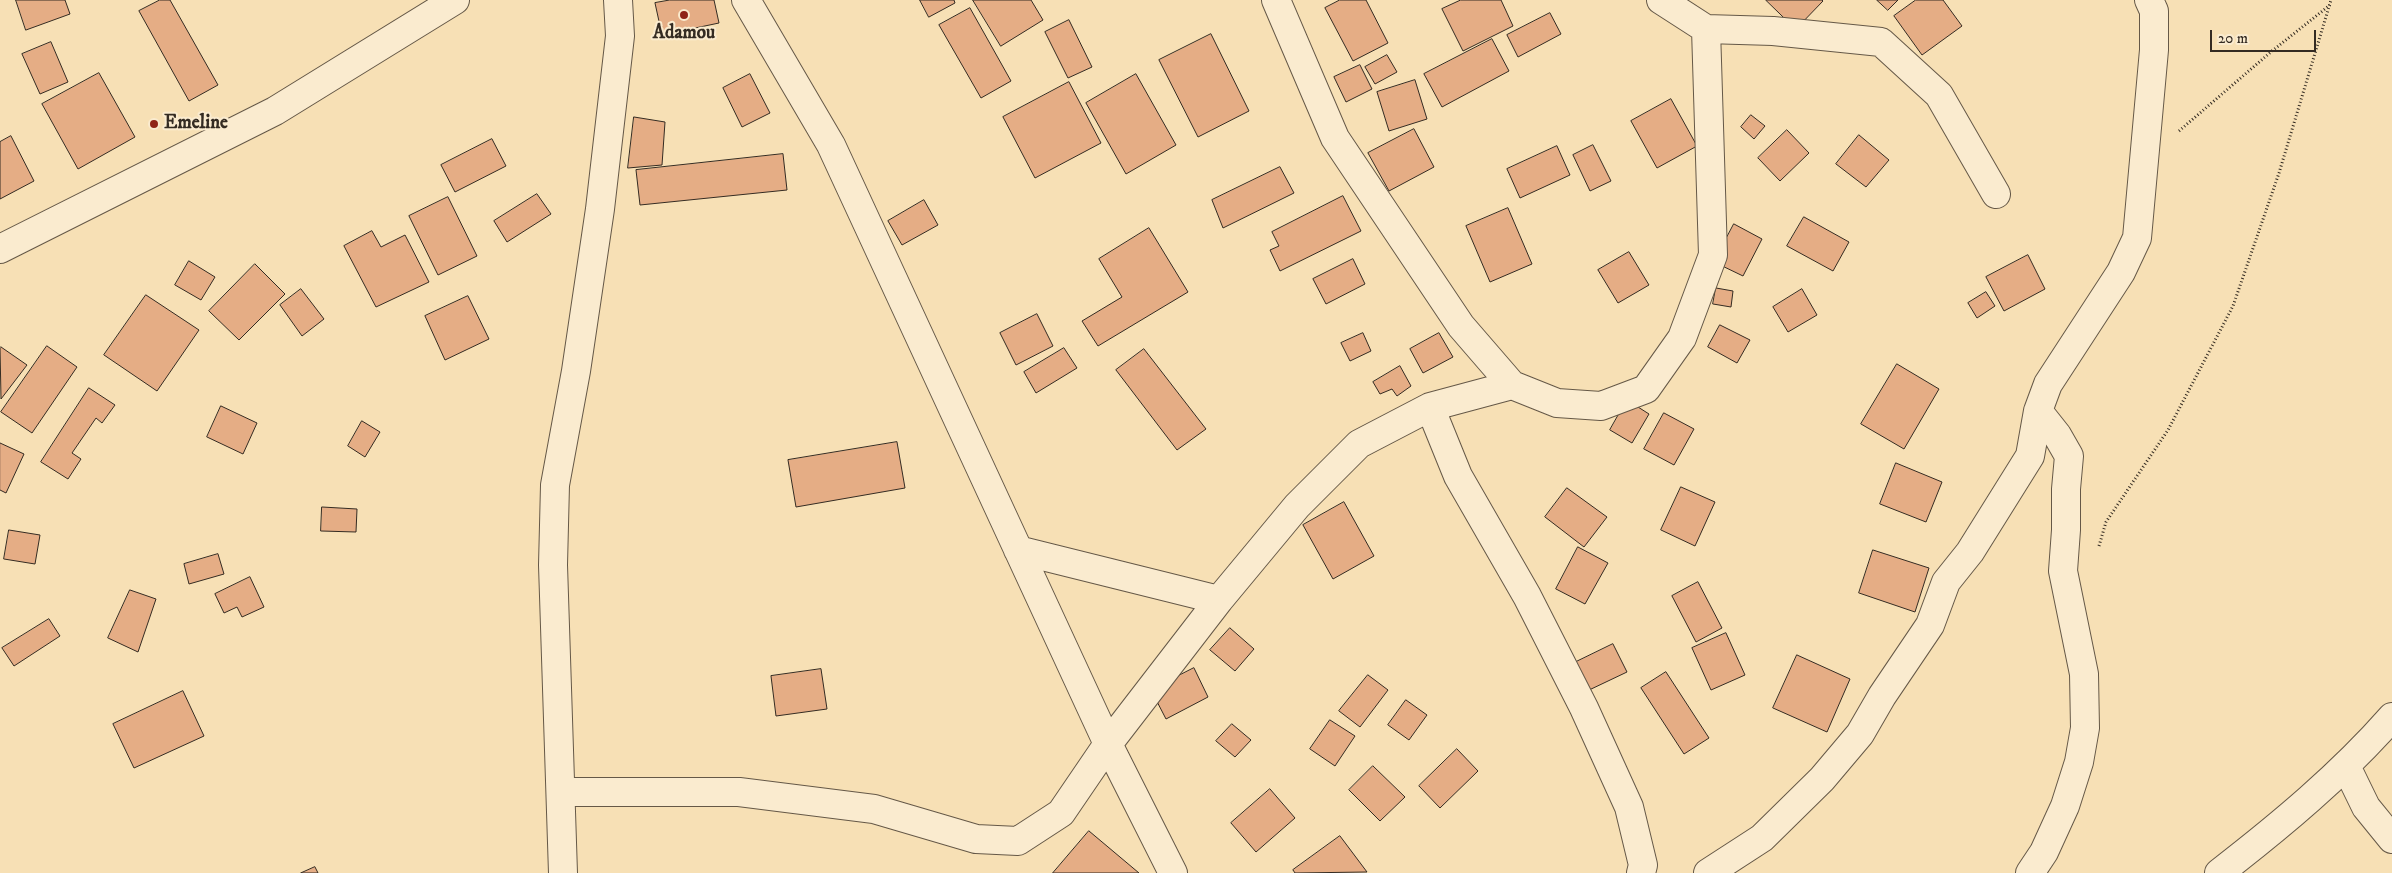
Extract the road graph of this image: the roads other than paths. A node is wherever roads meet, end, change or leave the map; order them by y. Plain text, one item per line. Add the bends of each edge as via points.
1 (455, 0) edge
2 (618, 0) edge
3 (746, 0) edge
4 (1276, 0) edge
5 (1661, 0) edge
6 (2148, 0) edge
7 (1706, 29) junction
8 (1996, 194) dead end
9 (0, 249) edge
10 (1512, 385) junction
11 (1430, 407) junction
12 (2038, 411) junction
13 (1018, 550) junction
14 (1219, 600) junction
15 (2392, 716) edge
16 (1108, 744) junction
17 (2346, 766) junction
18 (561, 792) junction
19 (2392, 839) edge
20 (564, 873) edge
21 (1173, 873) edge
22 (1641, 873) edge
23 (1708, 873) edge
24 (2030, 873) edge
25 (2219, 873) edge

1 - 9 street via 274,111
2 - 18 street via 620,36 600,209 555,485 553,565
3 - 13 street via 831,145
4 - 10 street via 1335,138 1461,326
5 - 7 street
6 - 12 street via 2154,11 2154,50 2137,238 2121,272 2048,384
7 - 8 street via 1773,31 1881,42 1939,95
7 - 10 street via 1714,255 1682,338 1646,389 1601,406 1557,403
10 - 11 street
11 - 14 street via 1359,444 1297,506
11 - 22 street via 1458,476 1527,596 1584,708 1629,807 1643,865
12 - 23 street via 2030,456 1970,552 1946,582 1930,625 1860,734 1822,779 1762,838
12 - 24 street via 2069,456 2064,571 2084,674 2085,728 2079,762 2065,806 2044,852
13 - 14 street
13 - 16 street
14 - 16 street
15 - 17 street
16 - 18 street via 1061,813 1018,841 976,839 874,809 738,792
16 - 21 street
17 - 19 street via 2366,808
17 - 25 street via 2270,834
18 - 20 street

